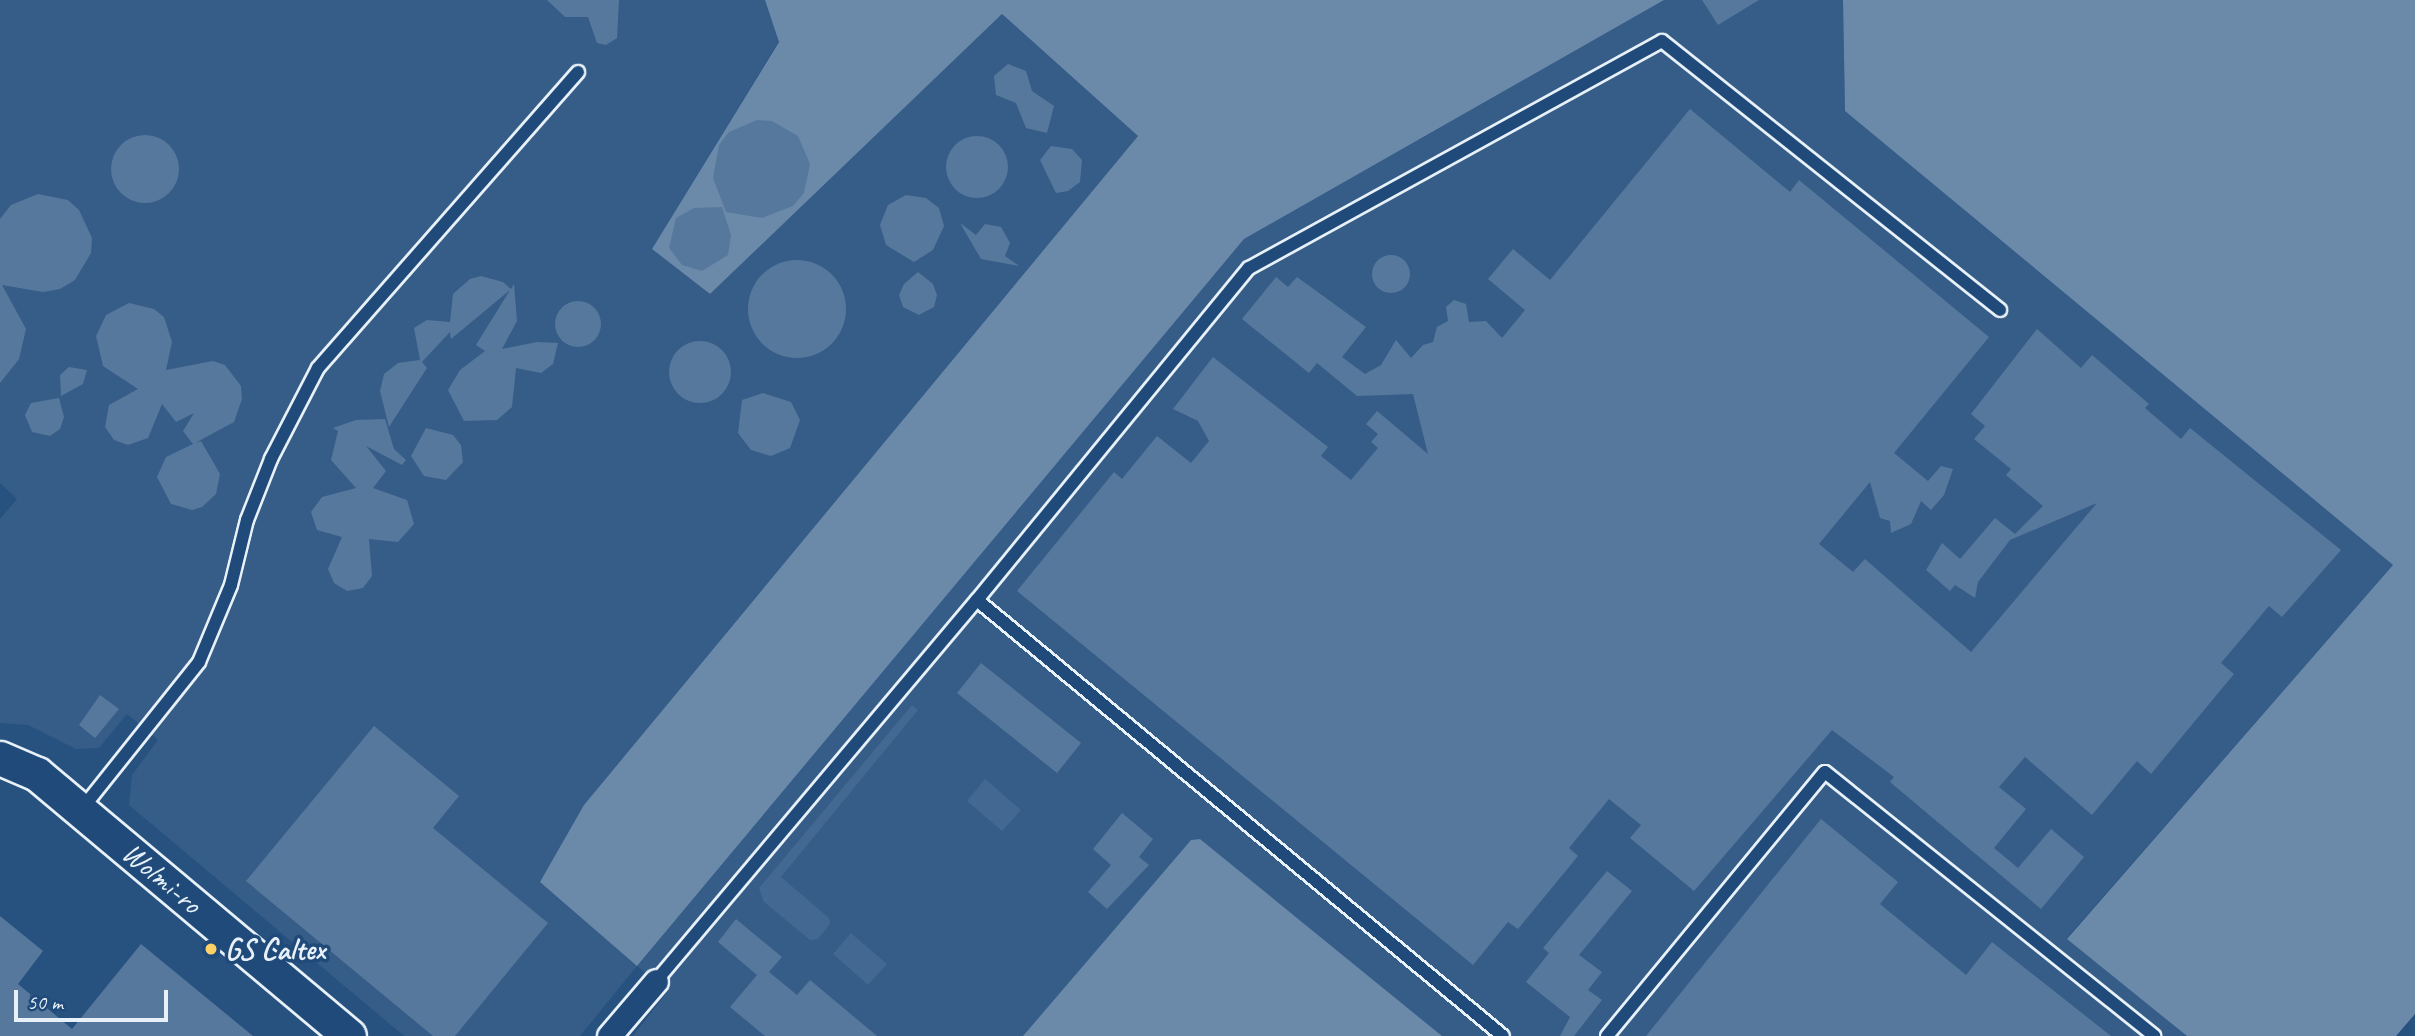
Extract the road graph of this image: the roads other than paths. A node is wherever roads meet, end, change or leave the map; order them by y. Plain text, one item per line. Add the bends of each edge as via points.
1 (578, 72) dead end
2 (2000, 310) dead end
3 (977, 600) junction
4 (0, 758) edge
5 (81, 810) junction
6 (656, 981) joint
7 (349, 1036) edge
8 (609, 1036) edge
9 (1503, 1036) edge
10 (1607, 1036) edge
11 (2154, 1036) edge

1 - 5 lane via 318,368 271,459 247,520 231,585 199,662
2 - 3 lane via 1662,41 1249,268
3 - 6 lane
3 - 9 lane
4 - 5 main road, Wolmi-ro via 37,774
5 - 7 main road, Wolmi-ro
6 - 8 street
10 - 11 lane via 1825,772

